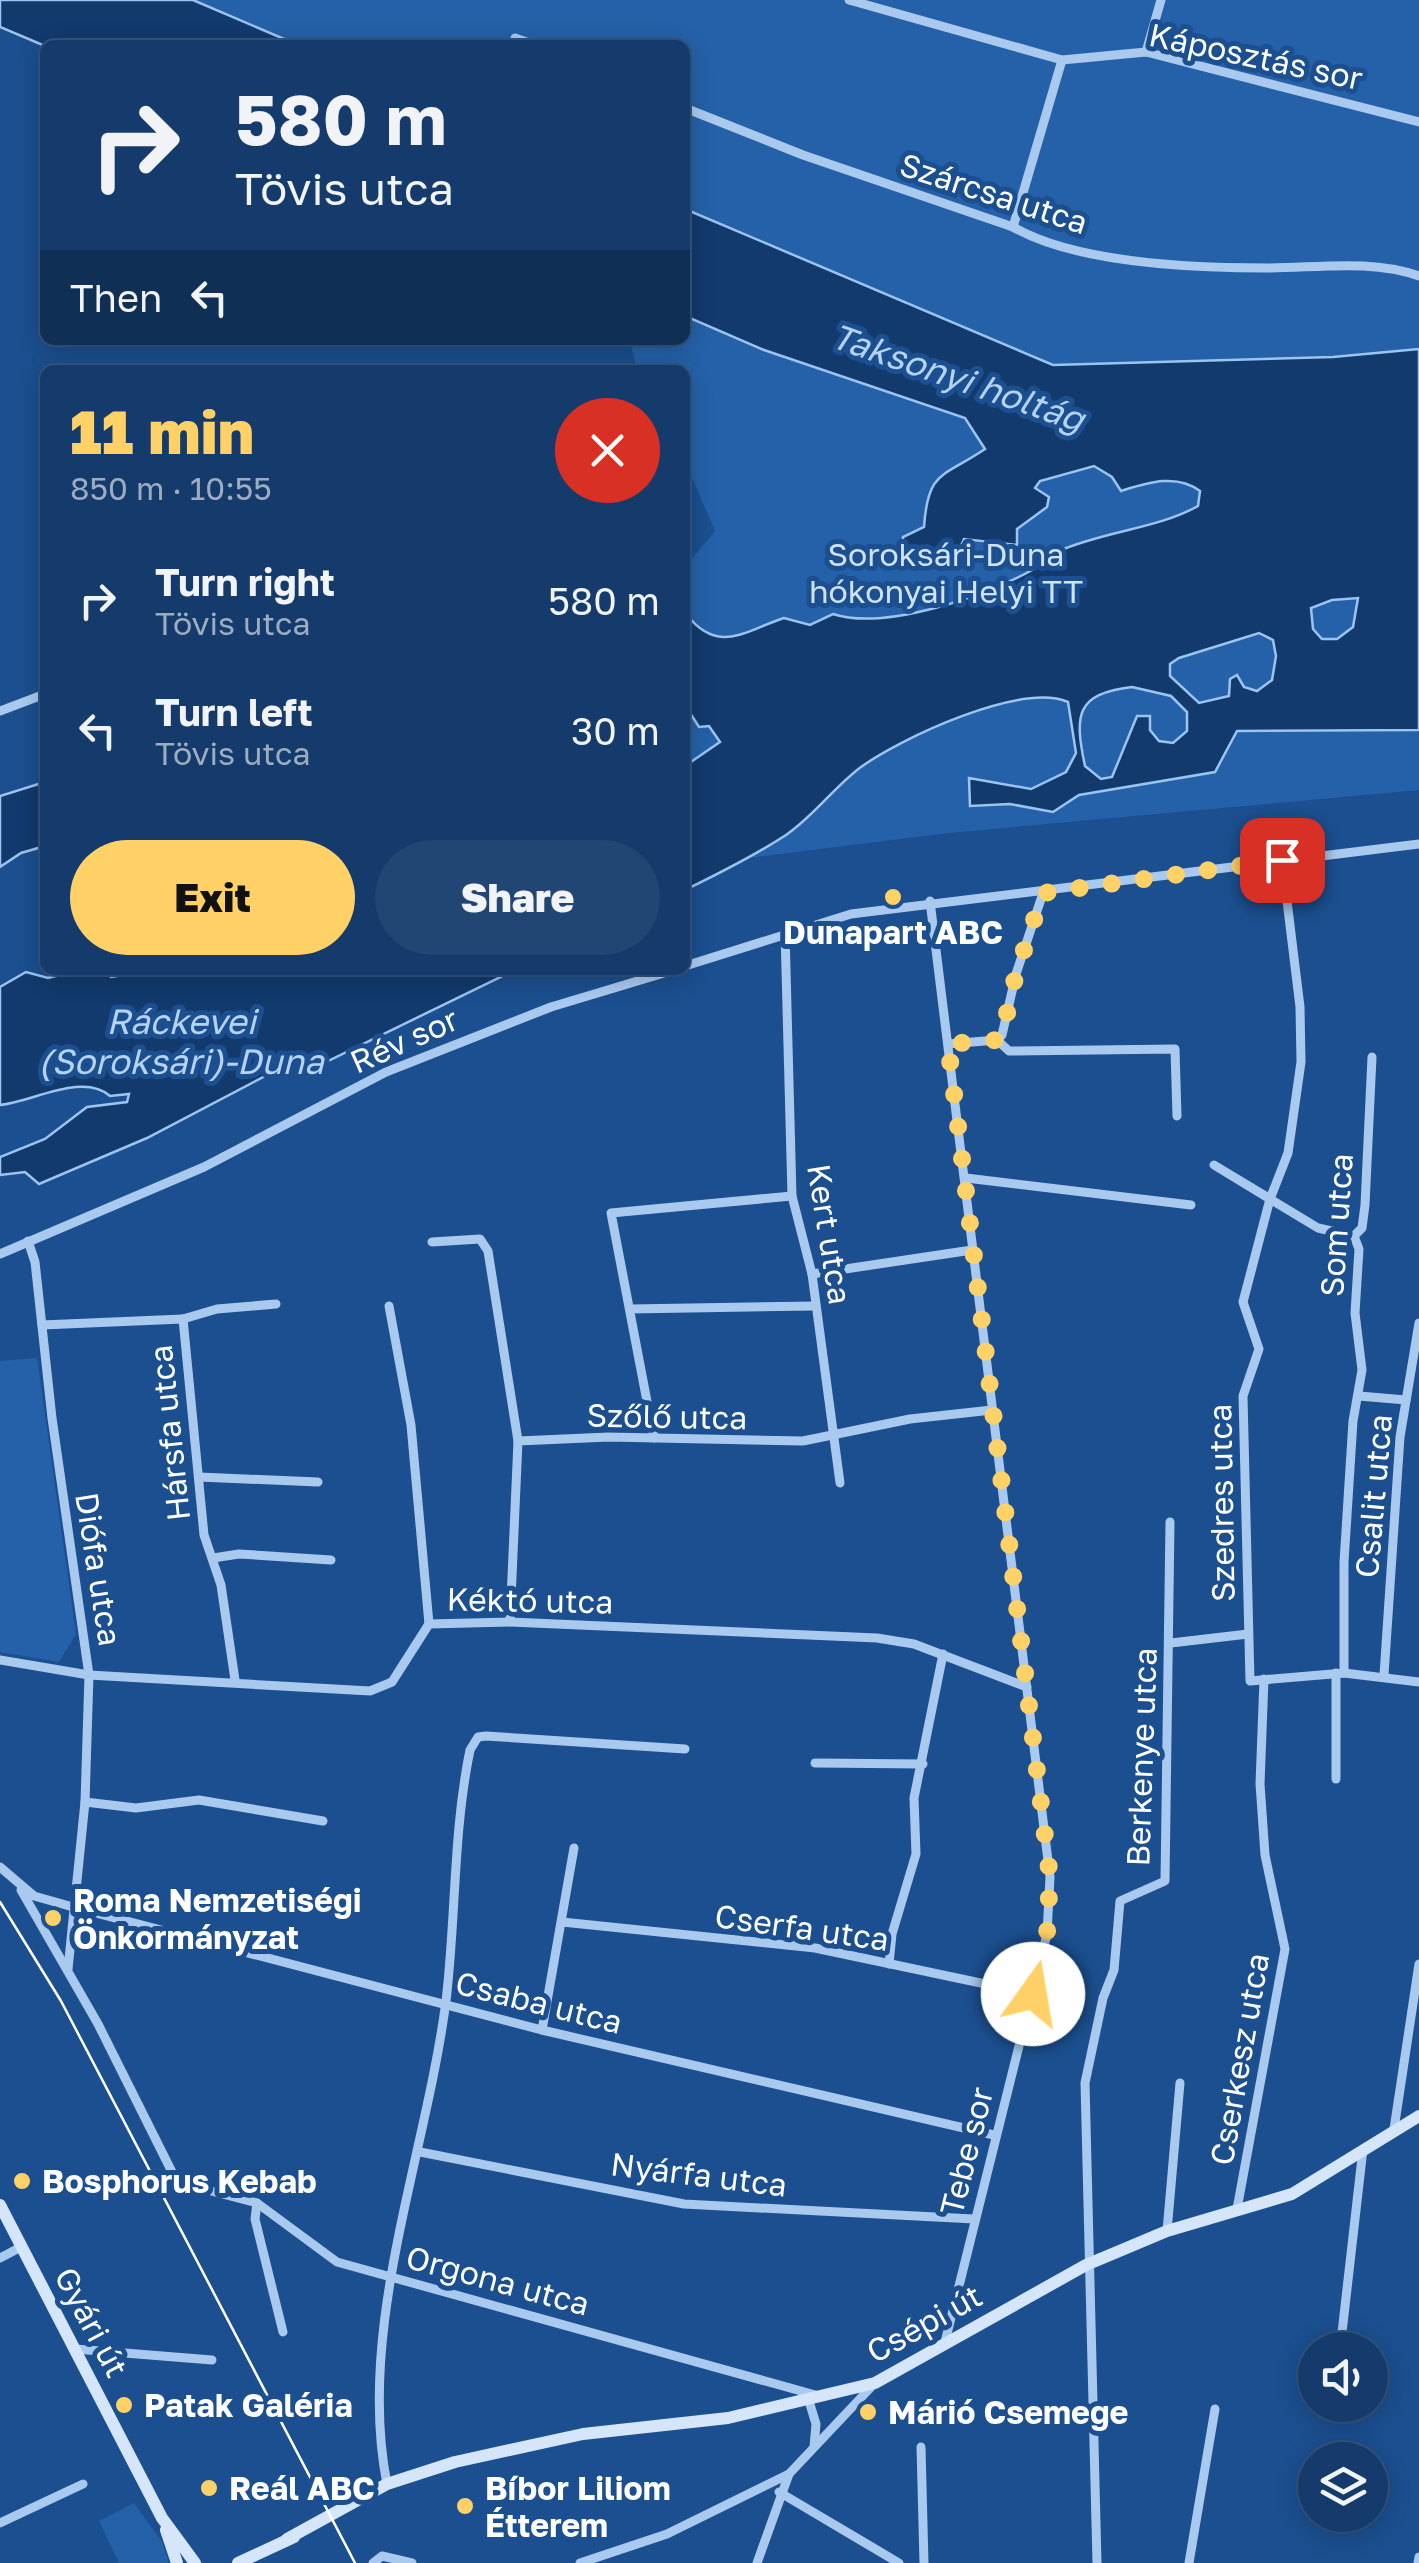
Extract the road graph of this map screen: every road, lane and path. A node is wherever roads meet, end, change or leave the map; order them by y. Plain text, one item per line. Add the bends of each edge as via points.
1 (849, 0) edge
2 (1161, 0) edge
3 (515, 38) dead end
4 (520, 40) edge
5 (1146, 52) junction
6 (1062, 60) junction
7 (690, 110) edge
8 (1419, 122) edge
9 (1013, 227) junction
10 (1419, 276) edge
11 (40, 696) edge
12 (0, 711) edge
13 (1419, 844) edge
14 (1282, 860) junction
15 (1043, 893) junction
16 (930, 902) junction
17 (785, 932) junction
18 (690, 964) edge
19 (657, 975) edge
20 (996, 1040) junction
21 (948, 1044) junction
22 (1372, 1057) dead end
23 (1177, 1116) dead end
24 (1214, 1164) dead end
25 (966, 1178) junction
26 (792, 1196) junction
27 (1270, 1199) junction
28 (1191, 1205) dead end
29 (1354, 1236) junction
30 (28, 1241) junction
31 (432, 1242) dead end
32 (972, 1250) junction
33 (0, 1254) edge
34 (812, 1274) junction
35 (276, 1304) dead end
36 (389, 1306) dead end
37 (816, 1306) junction
38 (630, 1309) junction
39 (183, 1319) junction
40 (1419, 1323) edge
41 (42, 1325) junction
42 (1358, 1396) junction
43 (1406, 1400) junction
44 (992, 1410) junction
45 (654, 1438) junction
46 (832, 1438) junction
47 (518, 1441) junction
48 (199, 1477) junction
49 (318, 1482) dead end
50 (840, 1483) dead end
51 (1170, 1522) dead end
52 (213, 1558) junction
53 (331, 1560) dead end
54 (510, 1622) junction
55 (429, 1624) junction
56 (1248, 1634) junction
57 (1172, 1644) junction
58 (943, 1654) junction
59 (0, 1660) edge
60 (1340, 1673) junction
61 (90, 1675) junction
62 (1384, 1675) junction
63 (1264, 1679) junction
64 (235, 1680) junction
65 (1419, 1682) edge
66 (1027, 1687) junction
67 (685, 1749) dead end
68 (815, 1764) dead end
69 (923, 1764) junction
70 (1336, 1779) dead end
71 (86, 1802) junction
72 (323, 1822) dead end
73 (574, 1848) dead end
74 (0, 1867) edge
75 (20, 1888) junction
76 (73, 1906) junction
77 (562, 1922) junction
78 (889, 1964) junction
79 (1419, 1964) edge
80 (68, 1972) junction
81 (1033, 1994) junction
82 (445, 2004) junction
83 (542, 2030) junction
84 (1180, 2083) dead end
85 (1419, 2116) edge
86 (1394, 2129) junction
87 (994, 2136) junction
88 (1363, 2149) junction
89 (420, 2152) junction
90 (257, 2203) junction
91 (0, 2205) edge
92 (1237, 2209) junction
93 (974, 2220) junction
94 (1166, 2231) junction
95 (21, 2247) junction
96 (0, 2258) edge
97 (1086, 2265) junction
98 (393, 2277) junction
99 (284, 2332) dead end
100 (1342, 2332) edge
101 (945, 2342) junction
102 (75, 2349) junction
103 (212, 2360) dead end
104 (875, 2383) junction
105 (815, 2399) junction
106 (1215, 2410) dead end
107 (814, 2447) junction
108 (921, 2447) dead end
109 (789, 2474) junction
110 (83, 2484) dead end
111 (387, 2484) junction
112 (780, 2492) junction
113 (162, 2518) junction
114 (0, 2522) edge
115 (240, 2562) edge
116 (177, 2563) edge
117 (195, 2563) edge
118 (226, 2563) edge
119 (373, 2563) edge
120 (412, 2563) edge
121 (580, 2563) edge
122 (757, 2563) edge
123 (899, 2563) edge
124 (924, 2563) edge
125 (1096, 2563) edge
126 (1189, 2563) edge

1 - 6 street, Káposztás sor
2 - 5 street
3 - 4 street
5 - 6 street, Káposztás sor
5 - 8 street, Káposztás sor
6 - 9 street
7 - 9 street, Szárcsa utca
9 - 10 street, Szárcsa utca via 1043,243 1139,260 1347,266
11 - 12 street
13 - 14 street
14 - 15 street
14 - 27 street, Szedres utca via 1302,1062 1288,1153
15 - 16 street
15 - 20 street
16 - 17 street
16 - 21 street, Tebe sor
17 - 18 street
17 - 26 street, Kert utca
19 - 30 street, Rév sor via 550,1007 386,1072 204,1166
20 - 21 street
20 - 23 street via 1009,1051 1175,1049
21 - 25 street, Tebe sor
22 - 29 street, Som utca via 1365,1205
24 - 27 street
25 - 28 street
25 - 32 street, Tebe sor
26 - 34 street, Kert utca
26 - 38 street via 612,1213
27 - 29 street via 1329,1234
27 - 56 street, Szedres utca via 1243,1302 1259,1349 1243,1396
29 - 42 street, Som utca
30 - 33 street, Rév sor
30 - 41 street, Diófa utca
31 - 47 street via 480,1239 488,1252
32 - 34 street
32 - 44 street, Tebe sor
34 - 37 street, Kert utca
35 - 39 street
36 - 55 street via 411,1426
37 - 38 street
37 - 46 street, Kert utca
38 - 45 street
39 - 41 street, Hársfa utca
39 - 48 street, Hársfa utca
40 - 43 street, Csalit utca
41 - 61 street, Diófa utca
42 - 43 street
42 - 60 street, Som utca
43 - 62 street, Csalit utca
44 - 46 street, Szőlő utca via 865,1427
44 - 66 street, Tebe sor
45 - 46 street, Szőlő utca
45 - 47 street, Szőlő utca
46 - 50 street, Kert utca
47 - 54 street
48 - 49 street
48 - 52 street, Hársfa utca
51 - 57 street, Berkenye utca
52 - 53 street
52 - 64 street, Hársfa utca
54 - 55 street, Kéktó utca
54 - 58 street, Kéktó utca via 846,1635
55 - 64 street, Kéktó utca via 383,1688
56 - 57 street
56 - 63 street, Szedres utca via 1250,1680
57 - 97 street, Berkenye utca via 1165,1881 1120,1901 1114,1970 1085,2083
58 - 66 street, Kéktó utca
58 - 69 street
59 - 61 street, Kéktó utca
60 - 62 street
60 - 63 street
60 - 70 street, Som utca
61 - 64 street, Kéktó utca
61 - 71 street, Diófa utca
62 - 65 street
63 - 92 street, Cserkesz utca via 1265,1855 1285,1949
66 - 81 street, Tebe sor via 1050,1877 1047,1934
67 - 82 street via 486,1736 474,1742 457,1844
68 - 69 street
69 - 78 street via 914,1798 916,1854
71 - 72 street via 136,1808 199,1800
71 - 76 street, Diófa utca
73 - 77 street
74 - 75 street
75 - 76 street, Csaba utca
75 - 80 street
76 - 80 street, Diófa utca
76 - 82 street, Csaba utca
77 - 78 street, Cserfa utca via 783,1944
77 - 83 street
78 - 81 street, Cserfa utca
79 - 86 street
80 - 90 street, Orgona utca via 176,2182
81 - 87 street, Tebe sor
82 - 83 street, Csaba utca
82 - 89 street
83 - 87 street, Csaba utca
84 - 94 street
85 - 86 street, Csépi út
86 - 88 street, Csépi út
87 - 93 street, Tebe sor
88 - 92 street, Csépi út via 1292,2194
88 - 100 street
89 - 93 street, Nyárfa utca via 684,2204
89 - 98 street
90 - 98 street, Orgona utca via 337,2262
90 - 99 street via 255,2219
91 - 95 street, Gyári út
92 - 94 street, Csépi út
93 - 101 street, Tebe sor
94 - 97 street, Csépi út
95 - 96 street
95 - 102 street, Gyári út
97 - 101 street, Csépi út
97 - 125 street
98 - 105 street, Orgona utca
98 - 111 street via 381,2388
101 - 104 street, Csépi út
102 - 103 street
102 - 113 street, Gyári út
104 - 105 street, Csépi út
104 - 107 street
105 - 107 street
105 - 111 street, Csépi út via 728,2418 582,2434
106 - 126 street
107 - 109 street
108 - 124 street
109 - 112 street
109 - 121 street via 667,2534
110 - 114 street
111 - 115 street, Csépi út via 341,2516
112 - 122 street
112 - 123 street
113 - 116 street, Gyári út
113 - 117 street, Gyári út
115 - 118 street, Csépi út
119 - 120 street via 382,2556

